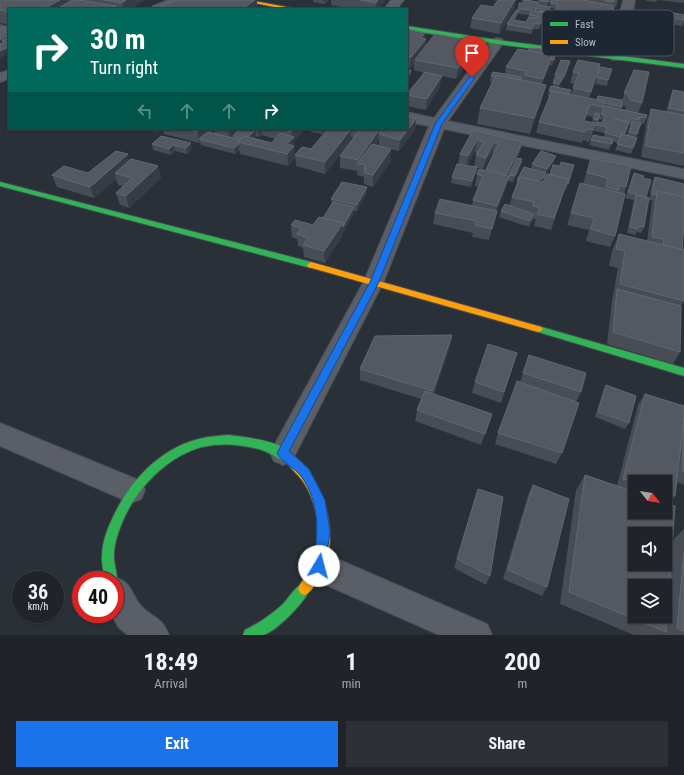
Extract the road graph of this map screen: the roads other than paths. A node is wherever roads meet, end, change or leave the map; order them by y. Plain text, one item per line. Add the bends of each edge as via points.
1 (178, 0) edge
2 (240, 0) edge
3 (398, 0) edge
4 (629, 0) edge
5 (159, 8) edge
6 (288, 8) edge
7 (391, 8) edge
8 (627, 10) edge
9 (408, 28) edge
10 (497, 42) junction
11 (542, 48) edge
12 (609, 56) edge
13 (617, 57) joint
14 (684, 66) edge
15 (408, 117) edge
16 (438, 124) junction
17 (684, 174) edge
18 (0, 184) edge
19 (374, 282) junction
20 (684, 372) edge
21 (0, 434) edge
22 (283, 453) junction
23 (131, 490) junction
24 (319, 566) junction
25 (110, 571) edge
26 (124, 607) edge
27 (153, 635) edge
28 (250, 635) edge
29 (476, 635) edge

1 - 5 street
2 - 6 street
3 - 7 street
4 - 8 street
9 - 10 street
10 - 11 street
10 - 16 street
12 - 13 street
13 - 14 street
15 - 16 street
16 - 17 street
16 - 19 street
18 - 19 street
19 - 20 street
19 - 22 street
21 - 23 street
22 - 23 street via 255,441 229,438 202,442 175,452 151,468
22 - 24 street via 305,472 320,500 324,532
23 - 25 street via 114,520 108,554
24 - 28 street via 298,600 269,626
24 - 29 street
26 - 27 street via 130,617

